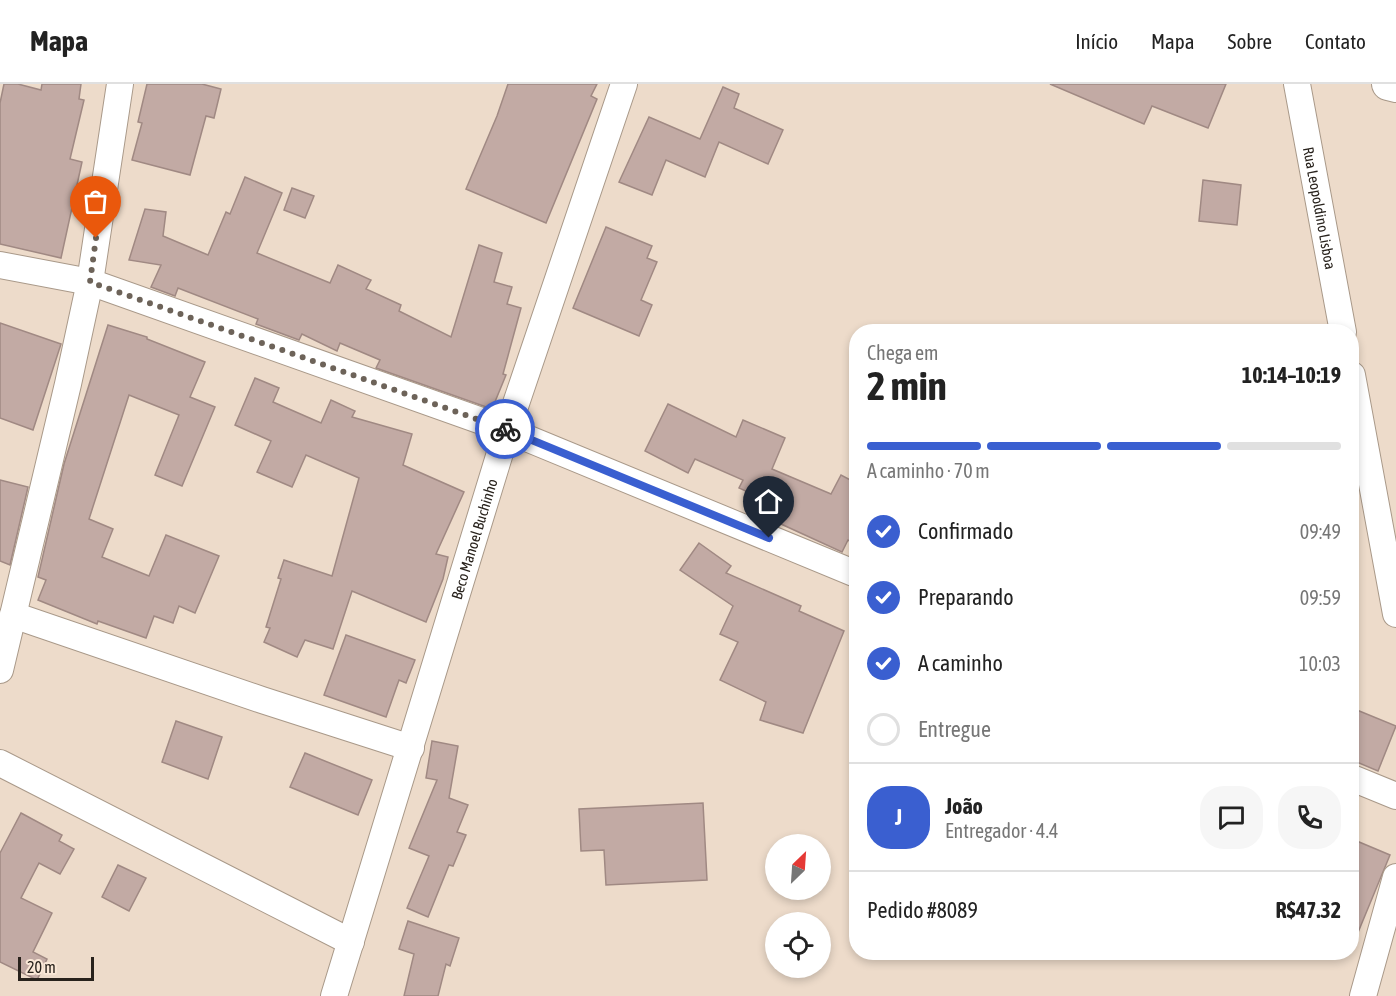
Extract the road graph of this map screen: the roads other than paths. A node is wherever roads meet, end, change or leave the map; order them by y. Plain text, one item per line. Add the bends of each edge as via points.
1 (120, 84) edge
2 (624, 84) edge
3 (1297, 84) edge
4 (1388, 84) edge
5 (1396, 86) edge
6 (0, 264) edge
7 (90, 282) junction
8 (1342, 324) edge
9 (1359, 413) edge
10 (507, 430) junction
11 (849, 571) edge
12 (1396, 614) edge
13 (13, 615) junction
14 (0, 670) edge
15 (411, 748) junction
16 (0, 764) edge
17 (1359, 781) edge
18 (1396, 796) edge
19 (1396, 877) edge
20 (351, 942) junction
21 (334, 996) edge
22 (1363, 996) edge

1 - 7 street
2 - 10 street, Beco Manoel Buchinho
3 - 8 street, Rua Leopoldino Lisboa
4 - 5 street
6 - 7 street
7 - 10 street
7 - 13 street
9 - 12 street
10 - 11 street
10 - 15 street, Beco Manoel Buchinho
13 - 14 street
13 - 15 street
15 - 20 street, Beco Manoel Buchinho
16 - 20 street
17 - 18 street
19 - 22 street
20 - 21 street, Beco Manoel Buchinho

